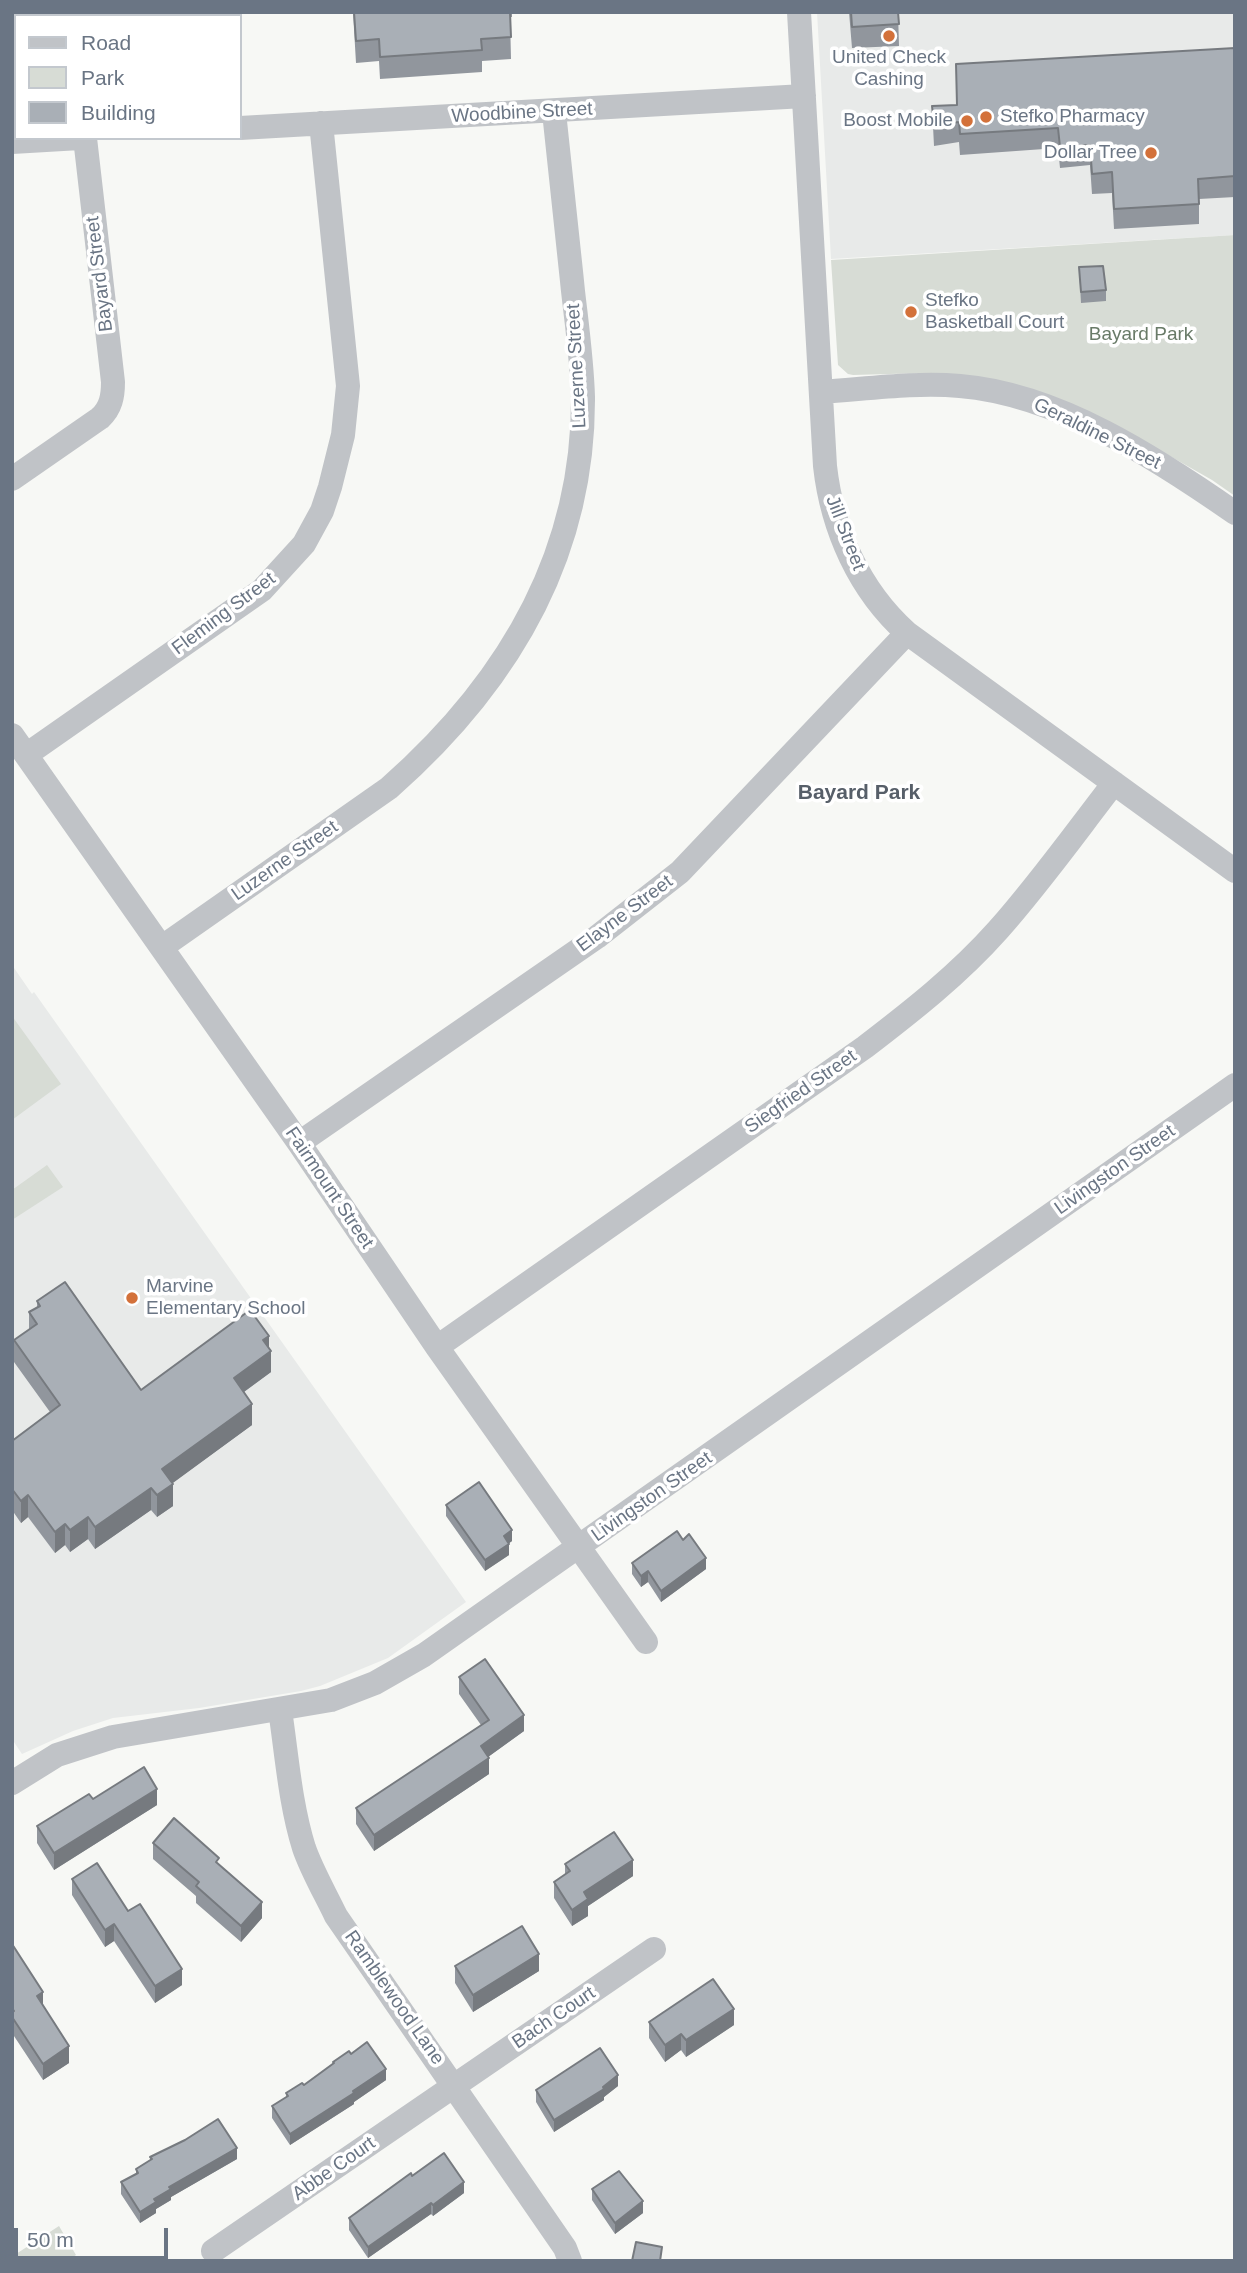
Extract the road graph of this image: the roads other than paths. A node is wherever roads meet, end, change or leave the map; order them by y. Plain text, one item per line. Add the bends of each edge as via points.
1 (799, 12) edge
2 (804, 96) junction
3 (554, 112) junction
4 (321, 122) junction
5 (242, 128) edge
6 (47, 140) edge
7 (82, 140) edge
8 (12, 142) edge
9 (821, 392) junction
10 (12, 479) edge
11 (1235, 513) edge
12 (906, 633) junction
13 (12, 735) edge
14 (26, 755) junction
15 (1114, 783) junction
16 (1235, 871) edge
17 (162, 947) junction
18 (1235, 1085) edge
19 (299, 1143) junction
20 (437, 1347) junction
21 (579, 1547) junction
22 (646, 1642) dead end
23 (279, 1710) junction
24 (12, 1783) edge
25 (654, 1949) dead end
26 (455, 2086) junction
27 (213, 2252) dead end
28 (570, 2261) edge

1 - 2 street, Jill Street
2 - 3 street, Woodbine Street
2 - 9 street, Jill Street
3 - 4 street, Woodbine Street
3 - 17 street, Luzerne Street via 581,363 582,431 568,512 536,601 520,635 478,697 408,772
4 - 5 street, Woodbine Street
4 - 14 street, Fleming Street via 348,386 341,446 322,511 304,544 262,590
6 - 8 street
7 - 10 street, Bayard Street via 112,397 100,418
9 - 11 street, Geraldine Street via 937,385 1022,398 1130,447
9 - 12 street, Jill Street via 827,481 841,533 870,592
12 - 15 street, Jill Street
12 - 19 street, Elayne Street via 680,872 597,937
13 - 14 street, Fairmount Street
14 - 17 street, Fairmount Street
15 - 16 street, Jill Street
15 - 20 street, Siegfried Street via 998,931 922,1003
17 - 19 street, Fairmount Street
18 - 21 street, Livingston Street
19 - 20 street, Fairmount Street
20 - 21 street, Fairmount Street
21 - 22 street, Fairmount Street
21 - 23 street, Livingston Street via 388,1677 341,1697
23 - 24 street, Livingston Street via 113,1737 57,1755
23 - 26 street, Ramblewood Lane via 293,1806 320,1884 337,1916
25 - 26 street, Bach Court
26 - 27 street, Abbe Court
26 - 28 street, Ramblewood Lane

